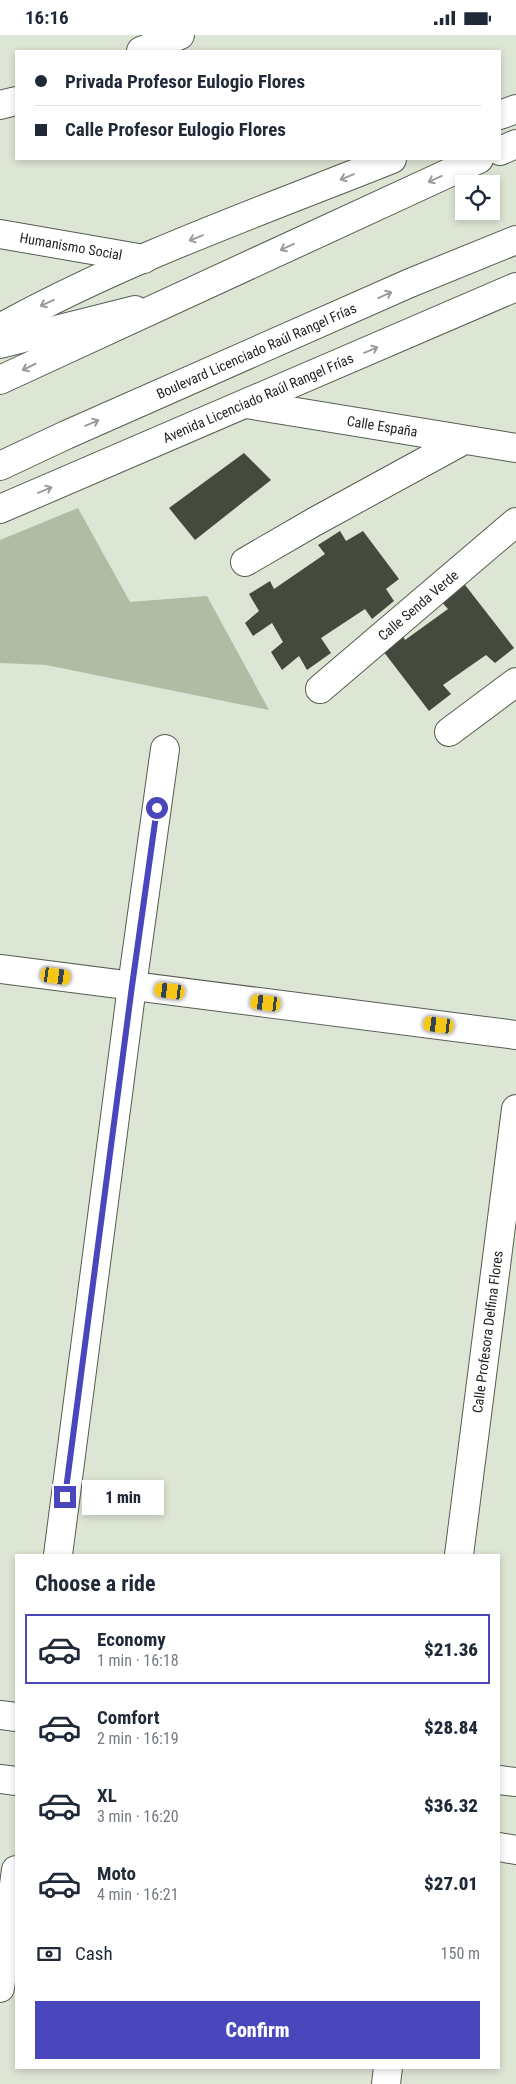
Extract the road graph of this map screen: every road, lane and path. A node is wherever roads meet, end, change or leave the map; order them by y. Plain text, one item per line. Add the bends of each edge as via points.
1 (180, 35) edge
2 (143, 50) edge
3 (15, 101) edge
4 (0, 105) edge
5 (516, 109) edge
6 (501, 115) edge
7 (516, 145) edge
8 (501, 151) edge
9 (390, 160) edge
10 (477, 160) edge
11 (0, 234) edge
12 (516, 240) edge
13 (144, 259) junction
14 (508, 295) edge
15 (168, 302) junction
16 (0, 328) edge
17 (0, 343) edge
18 (0, 380) edge
19 (246, 404) junction
20 (66, 435) junction
21 (464, 440) junction
22 (516, 447) edge
23 (0, 449) edge
24 (0, 466) edge
25 (0, 509) edge
26 (516, 522) edge
27 (245, 563) dead end
28 (516, 682) edge
29 (320, 689) dead end
30 (450, 732) dead end
31 (165, 749) dead end
32 (0, 969) edge
33 (132, 986) junction
34 (516, 1035) edge
35 (516, 1109) edge
36 (58, 1554) edge
37 (459, 1554) edge
38 (0, 1715) edge
39 (15, 1717) edge
40 (0, 1779) edge
41 (500, 1780) edge
42 (15, 1781) edge
43 (516, 1782) edge
44 (500, 1847) edge
45 (516, 1850) edge
46 (15, 1877) edge
47 (0, 1987) edge
48 (388, 2069) edge
49 (386, 2084) edge

1 - 2 street
3 - 4 street
5 - 6 street
7 - 8 street
9 -> 13 street
10 -> 15 street
11 - 13 street, Humanismo Social
20 -> 12 street, Boulevard Licenciado Raúl Rangel Frías via 410,283
13 -> 16 street
19 -> 14 street, Avenida Licenciado Raúl Rangel Frías
15 - 17 street
15 -> 18 street
19 - 21 street, Calle España
25 -> 19 street, Avenida Licenciado Raúl Rangel Frías
20 - 23 street
20 - 24 street, Boulevard Licenciado Raúl Rangel Frías
21 - 22 street, Calle España
21 - 27 street
26 - 29 street, Calle Senda Verde
28 - 30 street
31 - 33 street
32 - 33 street
33 - 34 street
33 - 36 street
35 - 37 street, Calle Profesora Delfina Flores
38 - 39 street
40 - 42 street
41 - 43 street
44 - 45 street
46 - 47 street
48 - 49 street

